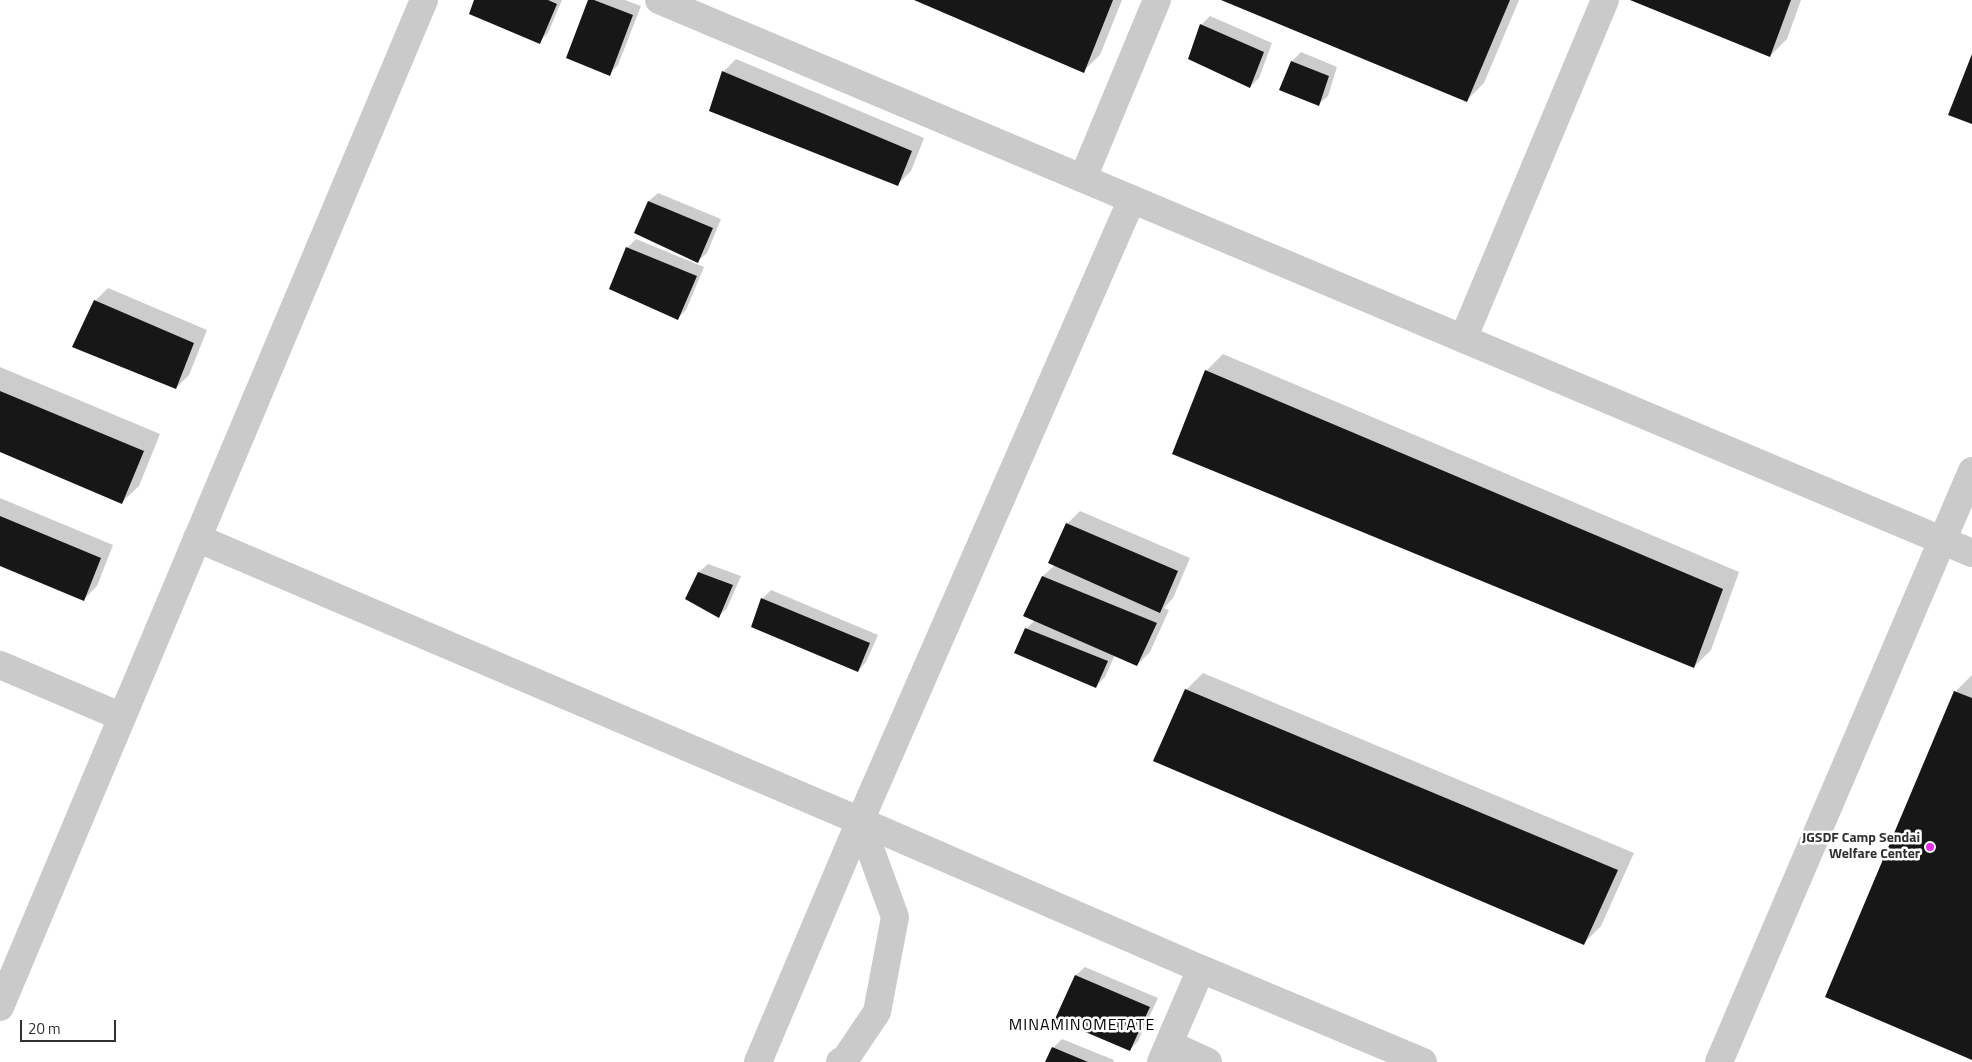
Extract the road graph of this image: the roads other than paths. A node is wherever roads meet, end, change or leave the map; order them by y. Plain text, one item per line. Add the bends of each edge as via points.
1 (424, 0) edge
2 (658, 0) edge
3 (1157, 0) edge
4 (1605, 0) edge
5 (1083, 178) junction
6 (1132, 199) junction
7 (1463, 338) junction
8 (1972, 471) edge
9 (198, 538) junction
10 (1942, 540) junction
11 (1972, 553) edge
12 (0, 665) edge
13 (122, 717) junction
14 (860, 821) junction
15 (1201, 969) junction
16 (0, 1007) edge
17 (1165, 1053) edge
18 (761, 1061) edge
19 (840, 1062) edge
20 (1208, 1062) edge
21 (1423, 1062) edge
22 (1719, 1062) edge

1 - 9 lane
2 - 5 lane
3 - 5 lane
4 - 7 lane
5 - 6 lane
6 - 7 lane
6 - 14 lane
7 - 10 lane
8 - 10 lane
9 - 13 lane
9 - 14 lane
10 - 11 lane
10 - 22 lane
12 - 13 lane
13 - 16 lane
14 - 15 lane
14 - 18 lane
14 - 19 lane via 895,917 877,1012
15 - 17 lane
15 - 21 lane
17 - 20 lane

